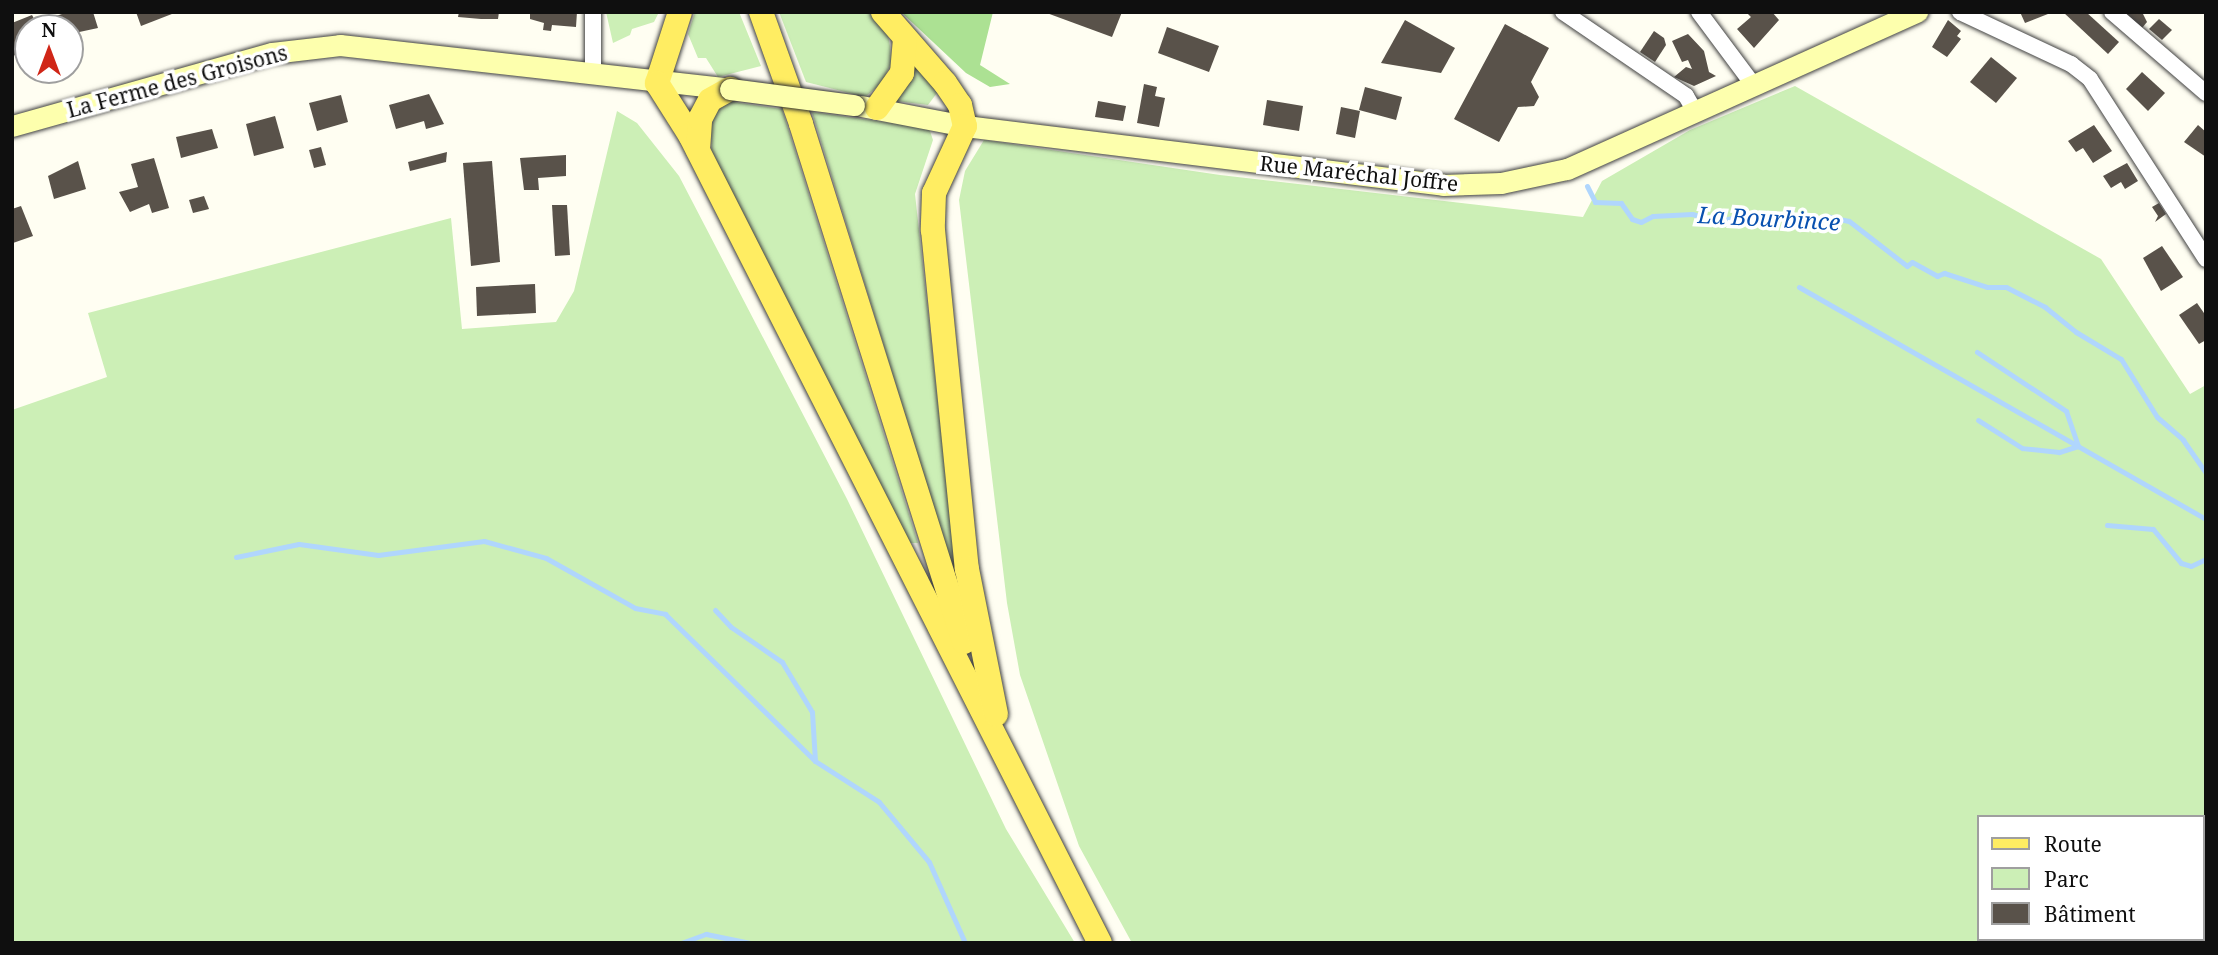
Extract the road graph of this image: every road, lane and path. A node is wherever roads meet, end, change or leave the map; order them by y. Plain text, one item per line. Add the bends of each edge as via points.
1 (593, 12) edge
2 (680, 12) edge
3 (761, 12) edge
4 (883, 12) edge
5 (1563, 12) edge
6 (1699, 12) edge
7 (1917, 12) edge
8 (1960, 12) edge
9 (2112, 12) edge
10 (905, 38) junction
11 (593, 75) junction
12 (657, 83) junction
13 (1755, 87) junction
14 (730, 89) junction
15 (2206, 93) edge
16 (865, 107) junction
17 (1696, 113) junction
18 (12, 126) edge
19 (965, 126) junction
20 (698, 151) junction
21 (2206, 259) edge
22 (1001, 741) junction
23 (1100, 943) edge

1 - 11 street
2 - 12 main road
3 - 22 main road via 801,124 946,591
4 - 10 main road
5 - 17 street via 1686,96
6 - 13 street
7 - 13 main road, Rue Maréchal Joffre
8 - 21 street via 2071,64 2090,79
9 - 15 street
10 - 16 main road via 902,72
10 - 19 main road via 960,105
11 - 12 main road, La Ferme des Groisons
11 - 18 main road, La Ferme des Groisons via 368,46 306,47 203,70
12 - 14 main road, La Ferme des Groisons
12 - 20 main road
13 - 17 main road, Rue Maréchal Joffre
14 - 16 main road, Rue Maréchal Joffre, bridge
14 - 20 main road via 710,100 700,119
16 - 19 main road, Rue Maréchal Joffre
17 - 19 main road, Rue Maréchal Joffre via 1567,169 1501,183 1443,185
19 - 22 main road via 934,193 933,230 967,569
20 - 22 main road
22 - 23 main road

